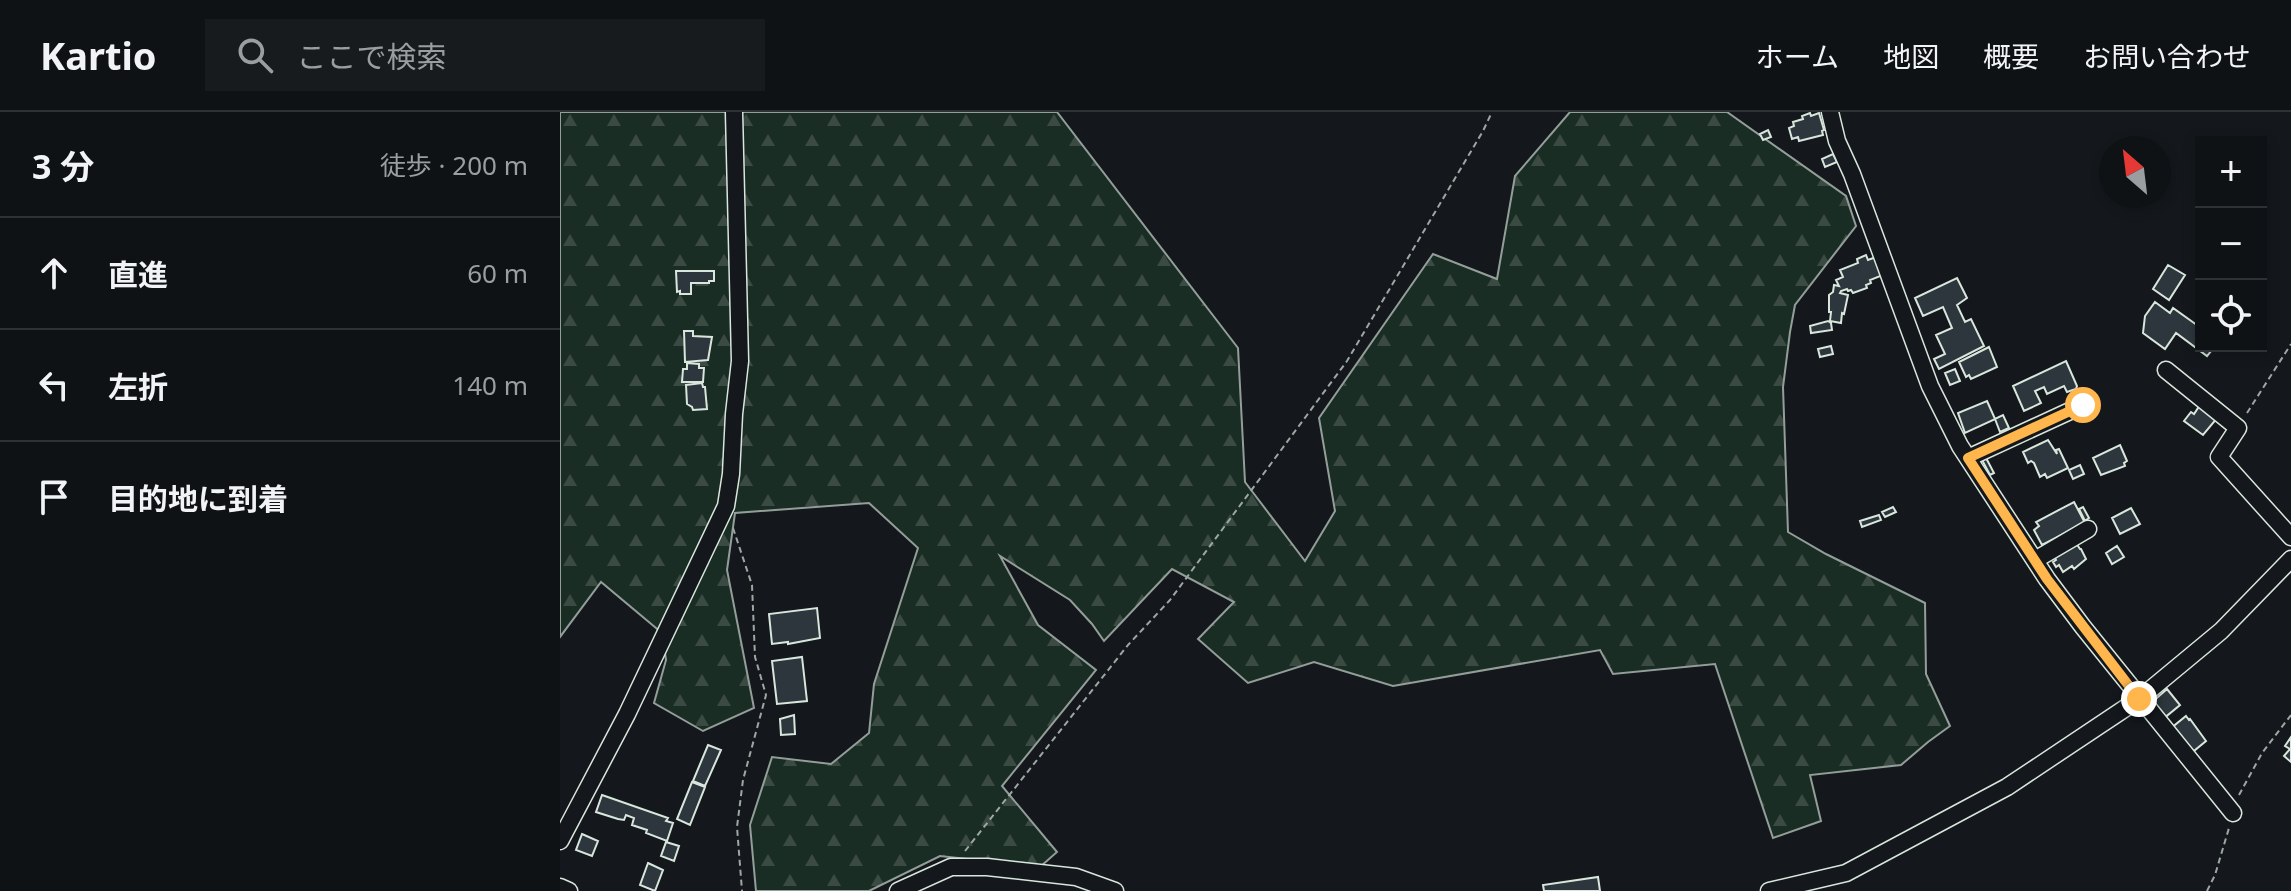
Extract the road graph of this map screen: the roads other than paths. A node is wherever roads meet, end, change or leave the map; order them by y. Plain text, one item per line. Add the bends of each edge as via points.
1 (734, 112) edge
2 (1830, 112) edge
3 (2166, 370) dead end
4 (2083, 405) dead end
5 (1968, 458) junction
6 (2088, 529) dead end
7 (2291, 537) edge
8 (2291, 559) edge
9 (2035, 560) junction
10 (2139, 699) junction
11 (2233, 813) road end
12 (560, 841) edge
13 (560, 887) edge
14 (569, 891) edge
15 (898, 891) edge
16 (1115, 891) edge
17 (1769, 891) edge

1 - 12 street via 740,361 726,506
2 - 5 street via 1930,386
3 - 7 street via 2238,428 2219,457
4 - 5 street
5 - 9 street
6 - 9 street
8 - 10 street via 2221,631
9 - 10 street
10 - 11 street
10 - 17 street via 2007,787 1920,835 1846,873
13 - 14 street
15 - 16 street via 951,867 1076,877

